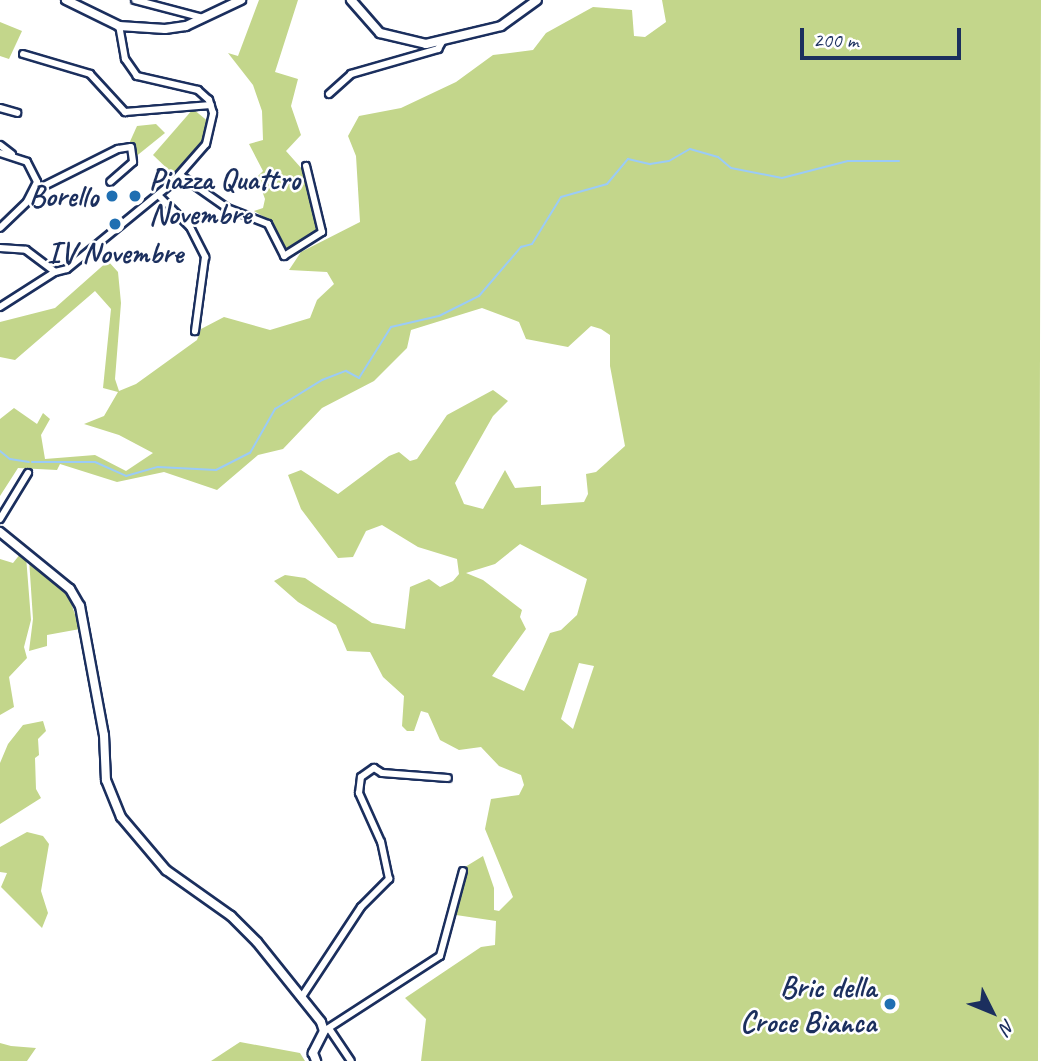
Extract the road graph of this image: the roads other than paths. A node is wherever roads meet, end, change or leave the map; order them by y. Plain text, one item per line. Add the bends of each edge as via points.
1 (66, 0) edge
2 (78, 0) edge
3 (135, 0) edge
4 (241, 0) edge
5 (351, 0) edge
6 (537, 0) edge
7 (101, 16) junction
8 (203, 18) junction
9 (119, 26) junction
10 (442, 42) junction
11 (23, 54) dead end
12 (329, 94) dead end
13 (211, 105) junction
14 (0, 108) edge
15 (17, 113) dead end
16 (0, 145) edge
17 (0, 153) edge
18 (12, 154) junction
19 (306, 166) dead end
20 (180, 175) junction
21 (110, 182) dead end
22 (36, 190) junction
23 (158, 195) junction
24 (0, 228) edge
25 (0, 247) edge
26 (55, 272) junction
27 (0, 307) edge
28 (195, 331) dead end
29 (28, 473) dead end
30 (0, 519) edge
31 (0, 533) edge
32 (449, 778) dead end
33 (463, 871) dead end
34 (301, 998) junction
35 (327, 1030) junction
36 (316, 1061) edge
37 (351, 1061) edge

1 - 7 street
2 - 7 street
3 - 8 street
4 - 8 street
5 - 10 street via 380,33 414,43
6 - 10 street via 501,26
7 - 9 street
8 - 9 street via 165,29
9 - 13 street via 125,58 137,76 198,90
10 - 12 street via 439,49 351,74
11 - 13 street via 90,74 125,112
13 - 20 street via 210,137
14 - 15 street
16 - 18 street
17 - 18 street
18 - 22 street via 33,169
19 - 20 street via 322,232 284,256 268,224 227,208
20 - 23 street
21 - 22 street via 129,167 134,154 128,146
22 - 24 street
23 - 26 street via 73,265
23 - 28 street via 190,227 205,257
25 - 26 street via 26,250
26 - 27 street
29 - 30 street
31 - 34 street via 74,593 80,606 104,735 106,780 121,817 166,870 249,932
32 - 34 street via 382,773 374,768 362,777 359,793 381,842 388,879 361,907
33 - 35 street via 440,956
34 - 35 street
35 - 36 street via 313,1053
35 - 37 street

